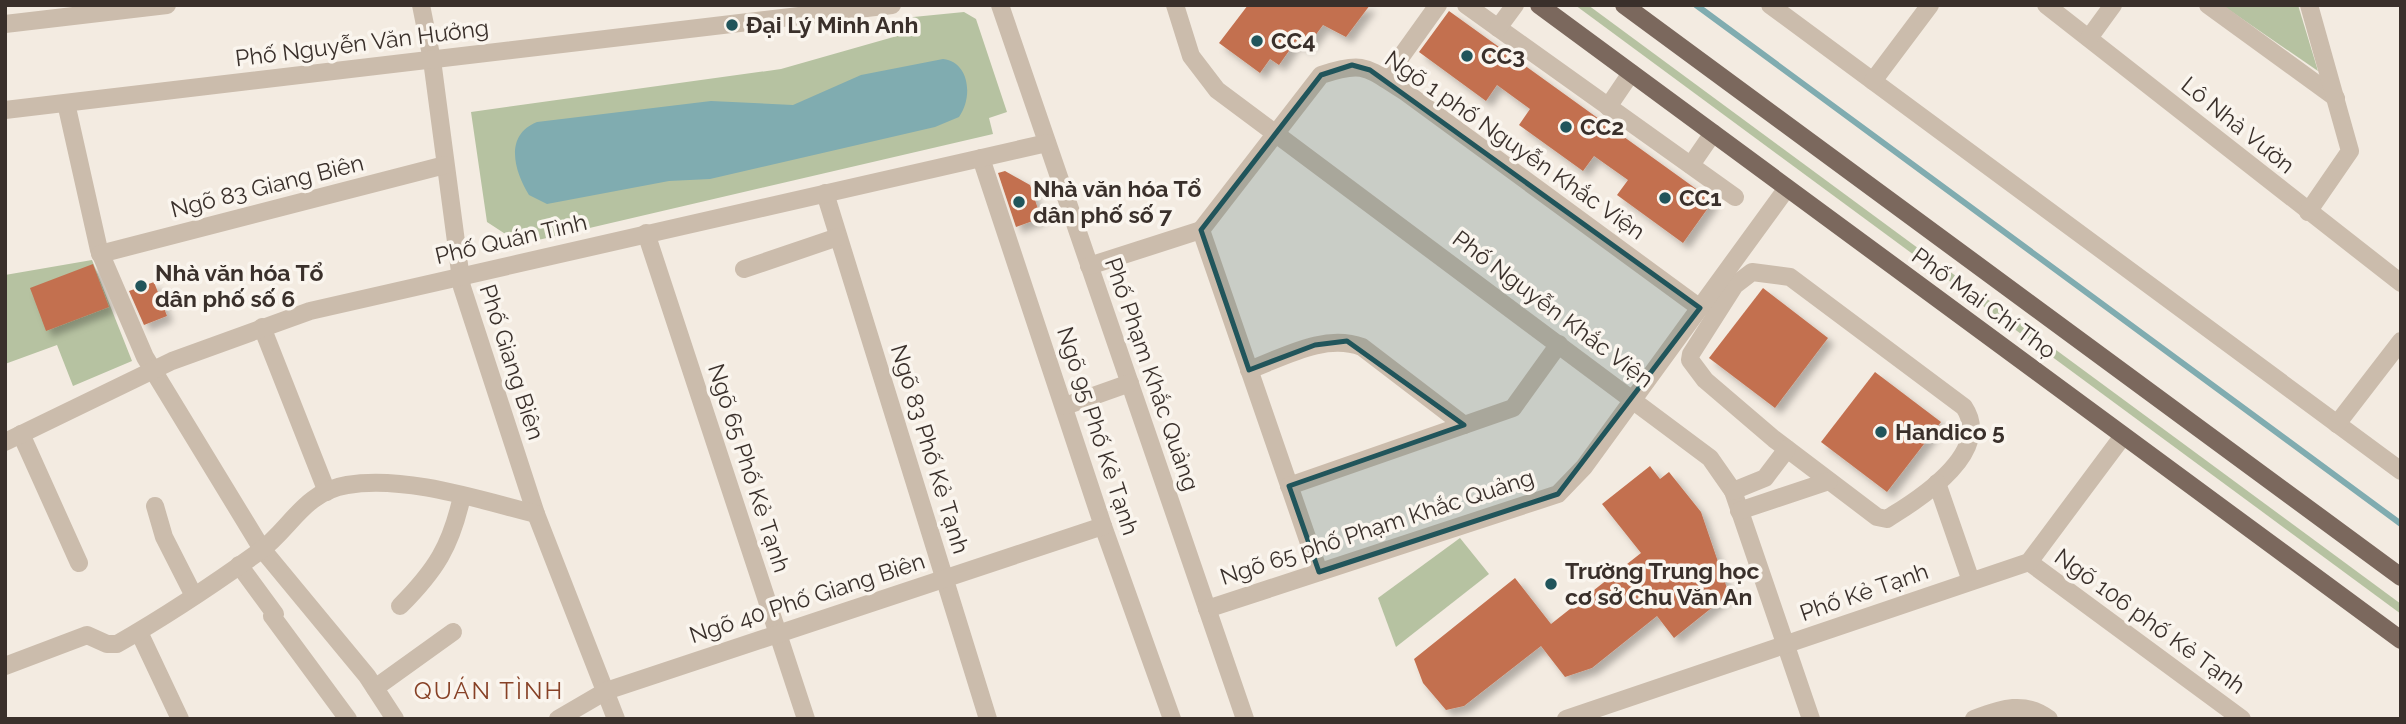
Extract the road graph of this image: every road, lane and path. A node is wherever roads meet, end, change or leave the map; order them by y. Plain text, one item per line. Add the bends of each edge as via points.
1 (167, 5) edge
2 (421, 5) edge
3 (892, 5) edge
4 (1000, 5) edge
5 (1175, 5) edge
6 (1438, 5) edge
7 (1466, 5) edge
8 (1515, 5) edge
9 (1539, 5) edge
10 (1624, 5) edge
11 (1770, 5) edge
12 (1930, 5) edge
13 (2046, 5) edge
14 (2113, 5) edge
15 (2208, 5) edge
16 (2309, 5) edge
17 (5, 24) edge
18 (1498, 28) junction
19 (2089, 38) junction
20 (432, 60) junction
21 (1631, 73) junction
22 (1385, 79) junction
23 (1872, 81) junction
24 (2336, 98) junction
25 (66, 103) junction
26 (1608, 107) junction
27 (5, 110) edge
28 (1713, 133) junction
29 (1277, 135) junction
30 (1047, 143) junction
31 (981, 158) junction
32 (1690, 165) junction
33 (445, 166) junction
34 (1787, 188) junction
35 (825, 193) junction
36 (1735, 197) dead end
37 (2308, 212) junction
38 (1201, 229) junction
39 (646, 233) junction
40 (838, 237) junction
41 (100, 254) junction
42 (1090, 266) junction
43 (744, 269) dead end
44 (459, 275) junction
45 (2401, 283) edge
46 (1700, 308) junction
47 (262, 327) junction
48 (2401, 341) edge
49 (1559, 344) junction
50 (152, 370) junction
51 (1249, 370) junction
52 (1130, 383) junction
53 (1633, 399) junction
54 (1065, 406) junction
55 (2337, 424) junction
56 (1464, 425) junction
57 (2123, 436) junction
58 (13, 438) edge
59 (1787, 449) junction
60 (2401, 471) edge
61 (1829, 481) junction
62 (1937, 483) junction
63 (1289, 486) junction
64 (1732, 491) junction
65 (327, 492) junction
66 (462, 496) junction
67 (155, 506) dead end
68 (1739, 511) junction
69 (536, 514) junction
70 (1103, 526) junction
71 (262, 549) junction
72 (2029, 562) junction
73 (79, 563) dead end
74 (239, 565) junction
75 (1318, 572) junction
76 (2401, 578) edge
77 (944, 579) junction
78 (1971, 581) junction
79 (194, 596) junction
80 (400, 606) dead end
81 (1207, 609) junction
82 (139, 632) junction
83 (453, 632) dead end
84 (777, 634) junction
85 (2401, 640) edge
86 (1785, 645) junction
87 (5, 666) edge
88 (375, 688) junction
89 (606, 691) junction
90 (180, 719) edge
91 (348, 719) edge
92 (395, 719) edge
93 (558, 719) edge
94 (616, 719) edge
95 (806, 719) edge
96 (988, 719) edge
97 (1172, 719) edge
98 (1245, 719) edge
99 (1566, 719) edge
100 (1811, 719) edge
101 (1974, 719) edge
102 (2049, 719) edge
103 (2242, 719) edge

1 - 17 street
2 - 20 street, Phố Giang Biên
3 - 20 street, Phố Nguyễn Văn Hưởng
4 - 30 street, Phố Phạm Khắc Quảng
5 - 29 street, Phố Nguyễn Khắc Viện via 1191,56 1203,75
6 - 22 street
7 - 18 street
8 - 18 street
9 - 21 main road, Phố Mai Chí Thọ
10 - 76 main road, Phố Mai Chí Thọ
11 - 23 street
12 - 23 street
13 - 19 street, Lô Nhà Vườn
14 - 19 street
15 - 24 street
16 - 24 street
18 - 26 street
19 - 37 street, Lô Nhà Vườn
20 - 25 street, Phố Nguyễn Văn Hưởng
20 - 33 street, Phố Giang Biên
21 - 26 street
21 - 28 main road, Phố Mai Chí Thọ
22 - 29 street, Ngõ 1 phố Nguyễn Khắc Viện via 1352,65 1321,75
22 - 46 street, Ngõ 1 phố Nguyễn Khắc Viện
23 - 55 street
24 - 37 street via 2350,151
25 - 27 street, Phố Nguyễn Văn Hưởng
25 - 41 street
26 - 32 street
28 - 32 street
28 - 34 main road, Phố Mai Chí Thọ
29 - 38 street, Ngõ 1 phố Nguyễn Khắc Viện
29 - 49 street, Phố Nguyễn Khắc Viện
30 - 31 street, Phố Quán Tình
30 - 42 street, Phố Phạm Khắc Quảng
31 - 35 street, Phố Quán Tình
31 - 54 street, Ngõ 95 Phố Kẻ Tạnh
32 - 36 street
33 - 41 street, Ngõ 83 Giang Biên
33 - 44 street, Phố Giang Biên
34 - 46 street, Ngõ 65 phố Phạm Khắc Quảng
34 - 57 main road, Phố Mai Chí Thọ
35 - 39 street, Phố Quán Tình
35 - 40 street, Ngõ 83 Phố Kẻ Tạnh
37 - 45 street, Lô Nhà Vườn
38 - 42 street
38 - 51 street
39 - 44 street, Phố Quán Tình
39 - 84 street, Ngõ 65 Phố Kẻ Tạnh
40 - 43 street
40 - 77 street, Ngõ 83 Phố Kẻ Tạnh
41 - 50 street
42 - 52 street, Phố Phạm Khắc Quảng
44 - 47 street, Phố Quán Tình
44 - 69 street, Phố Giang Biên
46 - 53 street, Ngõ 65 phố Phạm Khắc Quảng
47 - 50 street, Phố Quán Tình
47 - 65 street
48 - 55 street
49 - 53 street, Phố Nguyễn Khắc Viện
49 - 56 street via 1513,408
50 - 58 street, Phố Quán Tình
50 - 71 street
51 - 56 street via 1315,345 1347,341
51 - 63 street
52 - 54 street
52 - 81 street, Phố Phạm Khắc Quảng
53 - 64 street, Phố Nguyễn Khắc Viện via 1703,452
53 - 75 street, Ngõ 65 phố Phạm Khắc Quảng via 1584,467 1558,494
54 - 70 street, Ngõ 95 Phố Kẻ Tạnh
55 - 60 street
56 - 63 street
57 - 72 street
57 - 85 main road, Phố Mai Chí Thọ
58 - 73 street
59 - 61 street
59 - 62 street via 1705,380 1689,359 1735,285 1752,272 1790,277 1964,407 1971,432 1968,443
59 - 64 street via 1765,478
61 - 62 street via 1882,519
61 - 68 street
62 - 78 street
63 - 75 street
64 - 68 street, Phố Nguyễn Khắc Viện
65 - 66 street via 359,484
65 - 71 street via 306,502
66 - 69 street
66 - 80 street via 445,551
67 - 79 street via 168,546
68 - 86 street, Phố Nguyễn Khắc Viện
69 - 89 street, Phố Giang Biên
70 - 77 street, Ngõ 40 Phố Giang Biên
70 - 97 street, Ngõ 95 Phố Kẻ Tạnh
71 - 74 street
71 - 88 street
72 - 78 street, Phố Kẻ Tạnh
72 - 103 street, Ngõ 106 phố Kẻ Tạnh
74 - 79 street
74 - 91 street
75 - 81 street, Ngõ 65 phố Phạm Khắc Quảng
77 - 84 street, Ngõ 40 Phố Giang Biên
77 - 96 street, Ngõ 83 Phố Kẻ Tạnh
78 - 86 street, Phố Kẻ Tạnh
79 - 82 street
81 - 98 street, Phố Phạm Khắc Quảng
82 - 87 street via 117,644 88,635 75,638
82 - 90 street
83 - 88 street
84 - 89 street, Ngõ 40 Phố Giang Biên
84 - 95 street, Ngõ 65 Phố Kẻ Tạnh
86 - 99 street, Phố Kẻ Tạnh
86 - 100 street, Phố Nguyễn Khắc Viện
88 - 92 street
89 - 93 street, Ngõ 40 Phố Giang Biên
89 - 94 street, Phố Giang Biên
101 - 102 street via 2018,707 2031,708

